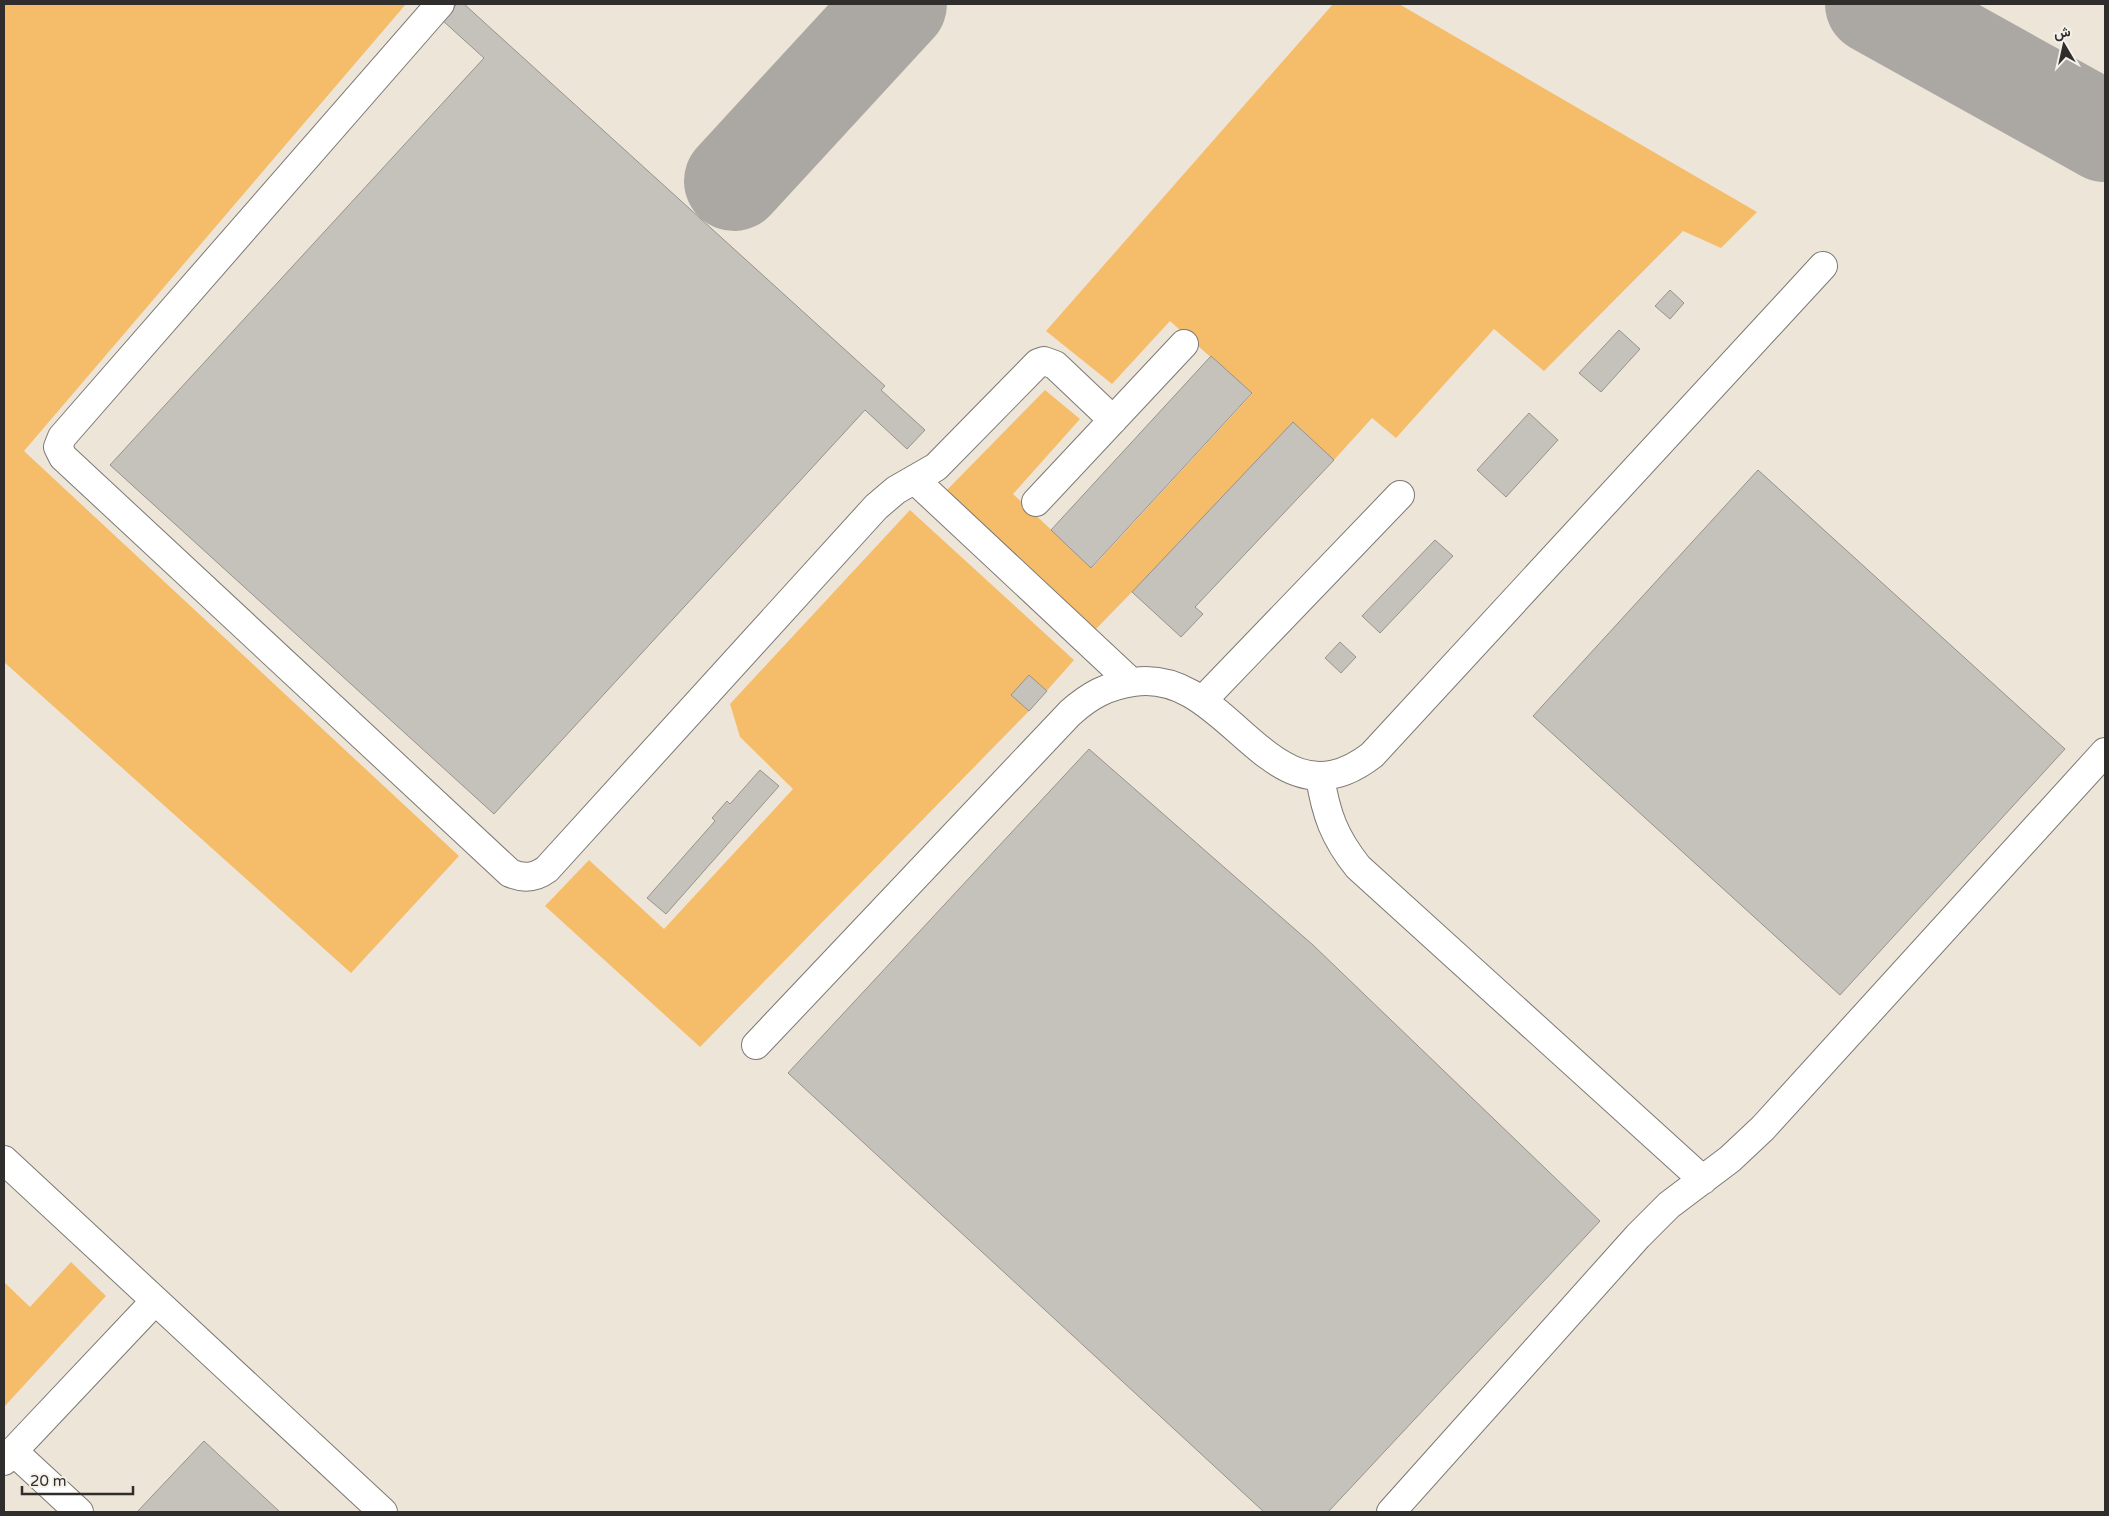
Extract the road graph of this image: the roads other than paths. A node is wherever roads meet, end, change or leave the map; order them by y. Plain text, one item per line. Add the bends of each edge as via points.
1 (440, 4) edge
2 (1823, 266) dead end
3 (1184, 344) dead end
4 (1113, 420) junction
5 (915, 480) junction
6 (1400, 495) dead end
7 (1036, 502) dead end
8 (1131, 682) junction
9 (1202, 700) junction
10 (2105, 752) edge
11 (1320, 777) junction
12 (756, 1045) dead end
13 (4, 1160) edge
14 (1703, 1180) junction
15 (155, 1301) junction
16 (8, 1456) edge
17 (79, 1512) edge
18 (383, 1512) edge
19 (1391, 1512) edge

1 - 5 lane via 62,437 58,447 64,457 503,866 519,877 539,875 547,869 876,507 896,490
2 - 11 lane via 1372,755 1340,774
3 - 4 lane
4 - 5 lane via 1055,365 1044,361 1032,368 936,467
4 - 7 lane
5 - 8 lane
6 - 9 lane
8 - 9 lane via 1164,683 1184,689
8 - 12 lane via 1102,689 1070,713
9 - 11 lane via 1282,766
10 - 14 lane via 1763,1128
11 - 14 lane via 1330,824 1358,867
13 - 15 lane
14 - 19 lane via 1669,1205 1638,1236
15 - 16 lane
15 - 18 lane
16 - 17 lane

